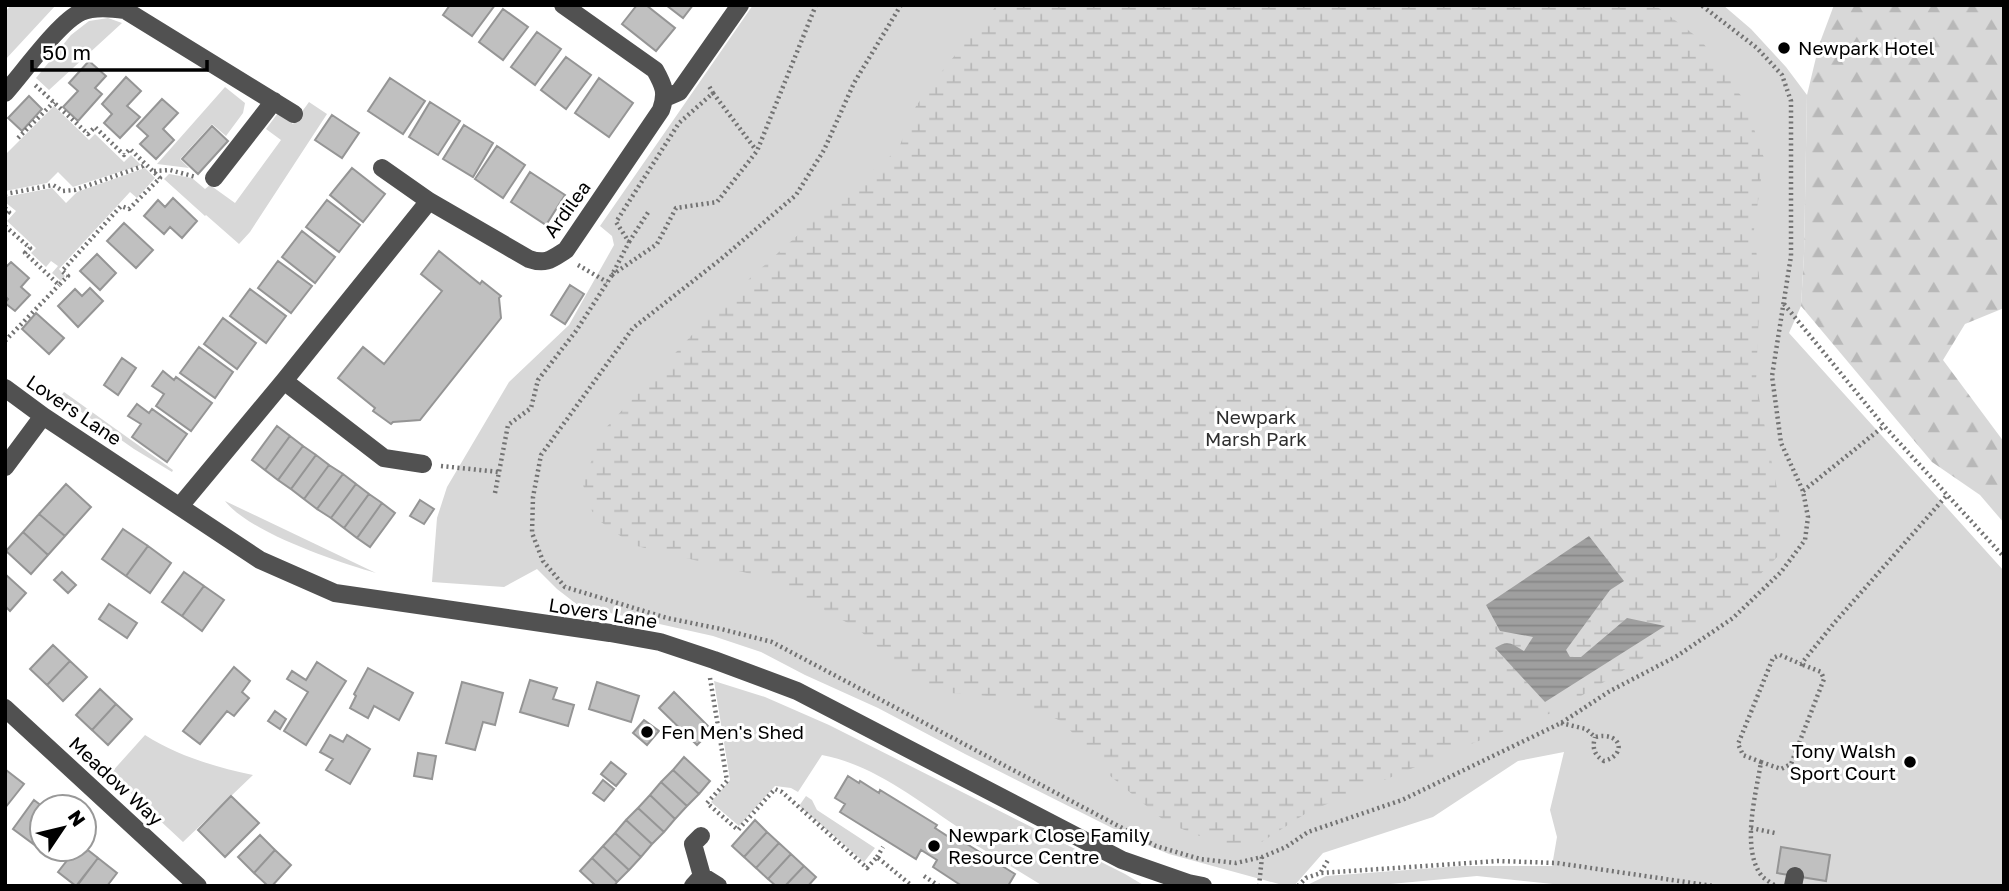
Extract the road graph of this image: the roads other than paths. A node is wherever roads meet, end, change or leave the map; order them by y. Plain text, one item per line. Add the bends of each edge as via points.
1 (563, 5) edge
2 (740, 5) edge
3 (5, 93) edge
4 (666, 98) junction
5 (274, 101) junction
6 (294, 114) dead end
7 (382, 168) dead end
8 (208, 177) road end
9 (429, 201) junction
10 (284, 381) junction
11 (5, 388) edge
12 (43, 416) junction
13 (423, 464) road end
14 (5, 467) edge
15 (180, 506) junction
16 (5, 708) edge
17 (701, 836) dead end
18 (698, 881) edge
19 (198, 886) edge
20 (718, 886) edge
21 (1203, 886) edge

1 - 4 street via 655,70
2 - 4 street, Ardilea via 680,92
3 - 5 street via 64,24 82,12 103,8 125,10
4 - 9 street, Ardilea via 566,250 553,259 540,263 529,259
5 - 6 street
5 - 8 street
7 - 9 street, Ardilea
9 - 10 street
10 - 13 street via 384,458
10 - 15 street
11 - 12 street, Lovers Lane
12 - 14 street
12 - 15 street, Lovers Lane
15 - 21 street, Lovers Lane via 260,559 335,593 660,642 714,660 797,691 1122,860
16 - 19 street, Meadow Way
17 - 18 street via 693,844
18 - 20 street

